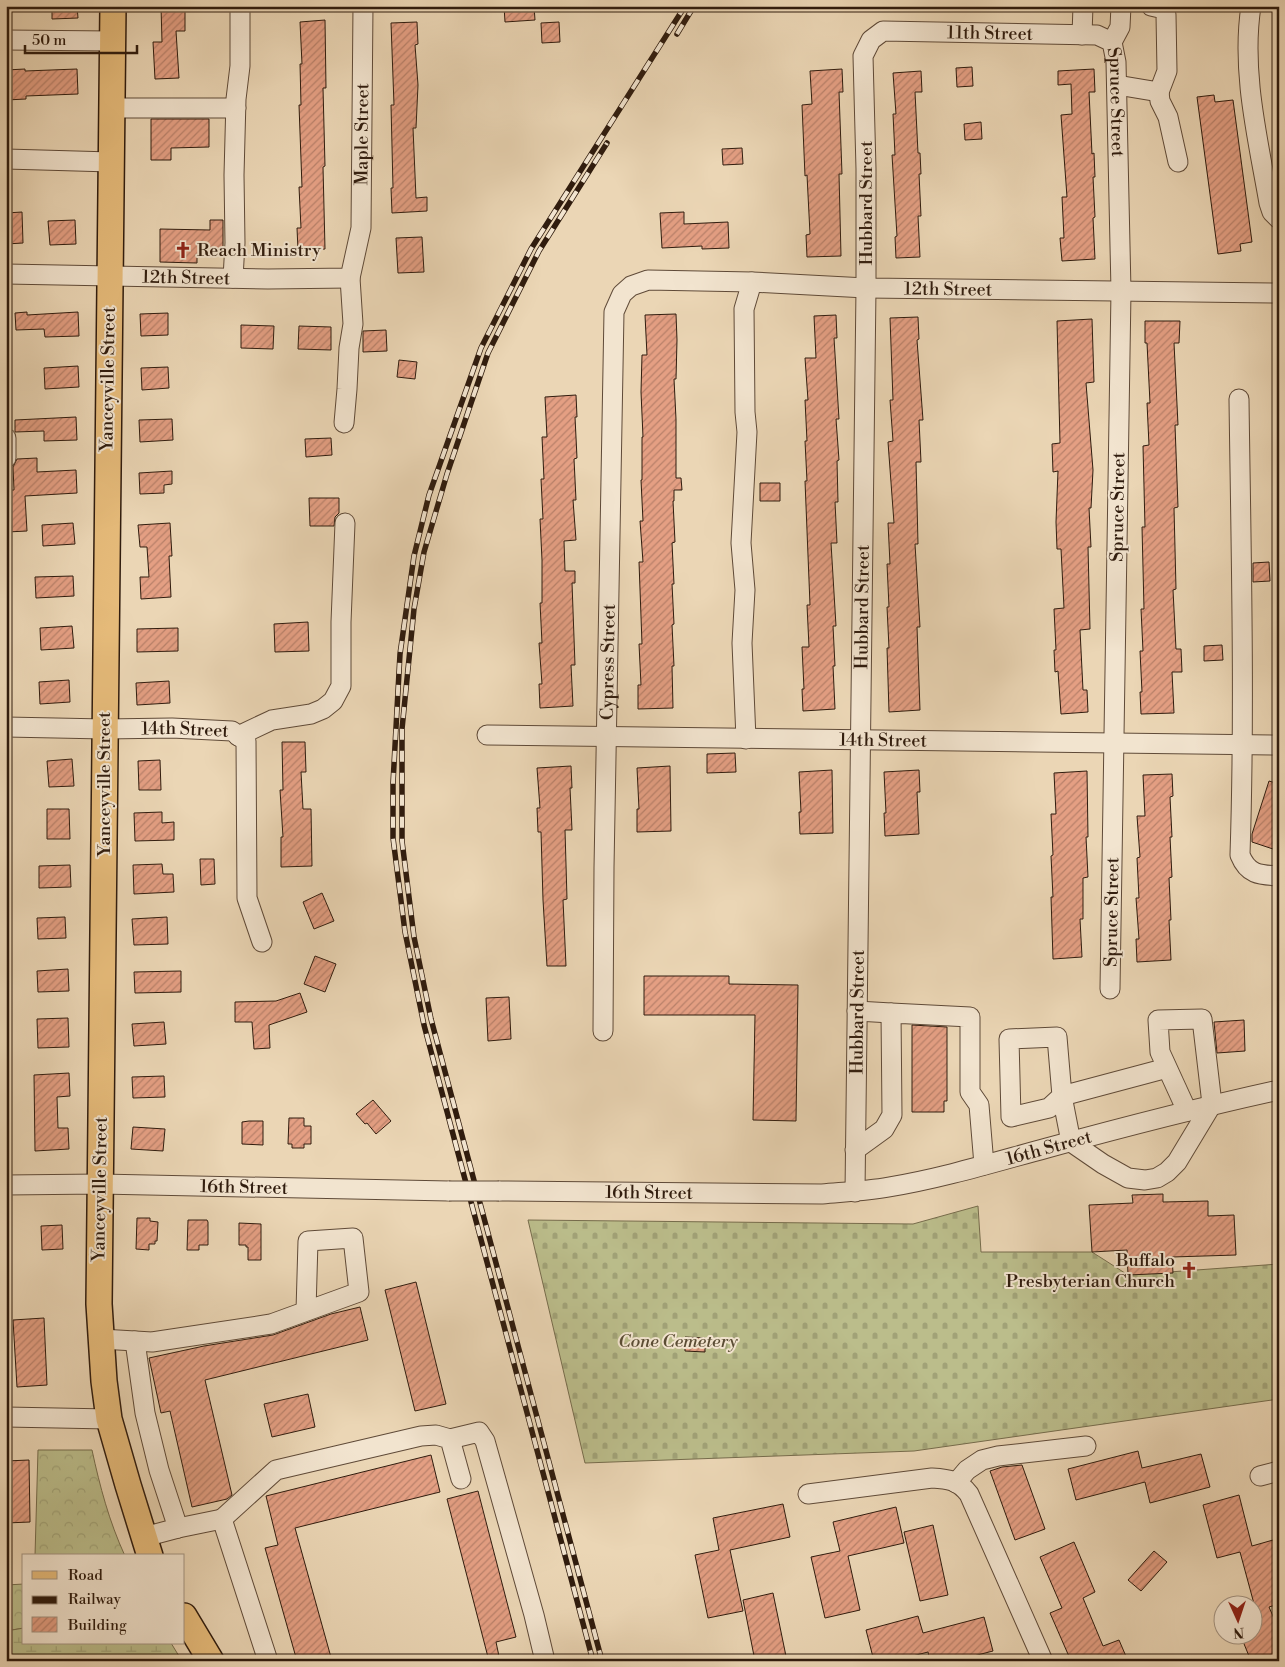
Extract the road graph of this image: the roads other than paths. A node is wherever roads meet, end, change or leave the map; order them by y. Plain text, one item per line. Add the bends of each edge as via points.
1 (113, 6) edge
2 (240, 6) edge
3 (363, 6) edge
4 (1083, 6) edge
5 (1121, 6) edge
6 (1151, 6) edge
7 (1251, 6) edge
8 (883, 31) joint
9 (1097, 37) junction
10 (6, 40) edge
11 (112, 41) junction
12 (1117, 85) junction
13 (1159, 92) junction
14 (111, 108) junction
15 (236, 108) junction
16 (6, 159) edge
17 (111, 162) junction
18 (1178, 162) dead end
19 (1279, 219) edge
20 (352, 270) junction
21 (6, 274) edge
22 (109, 275) junction
23 (233, 278) junction
24 (752, 282) junction
25 (866, 288) junction
26 (1121, 291) junction
27 (1279, 293) edge
28 (622, 294) joint
29 (1239, 399) dead end
30 (344, 423) dead end
31 (6, 438) edge
32 (6, 458) edge
33 (345, 523) dead end
34 (6, 727) edge
35 (105, 729) junction
36 (487, 735) dead end
37 (238, 736) junction
38 (607, 738) junction
39 (746, 739) junction
40 (860, 741) junction
41 (1115, 743) junction
42 (1241, 743) junction
43 (1279, 745) edge
44 (1279, 876) edge
45 (262, 942) dead end
46 (1110, 989) dead end
47 (857, 1011) junction
48 (891, 1013) junction
49 (603, 1031) dead end
50 (1167, 1068) junction
51 (1279, 1090) edge
52 (1062, 1096) junction
53 (1212, 1104) junction
54 (1187, 1111) junction
55 (1071, 1142) junction
56 (855, 1150) junction
57 (984, 1165) junction
58 (100, 1184) junction
59 (6, 1185) edge
60 (854, 1192) junction
61 (306, 1311) dead end
62 (101, 1338) junction
63 (135, 1341) junction
64 (6, 1417) edge
65 (109, 1418) junction
66 (450, 1439) junction
67 (1086, 1446) dead end
68 (1279, 1471) edge
69 (1260, 1476) dead end
70 (462, 1479) dead end
71 (956, 1483) junction
72 (808, 1494) dead end
73 (222, 1519) junction
74 (178, 1528) junction
75 (147, 1546) edge
76 (185, 1618) edge
77 (211, 1661) edge
78 (268, 1661) edge
79 (545, 1661) edge
80 (1043, 1661) edge

1 - 11 main road, Yanceyville Street
2 - 15 street
3 - 20 street, Maple Street via 361,228
4 - 9 street, Spruce Street
5 - 9 street via 1120,27
6 - 13 street via 1164,9 1166,15 1167,71
7 - 19 street via 1249,84 1269,203
8 - 9 street, 11th Street
8 - 25 street, Hubbard Street via 871,40 863,56
9 - 12 street, Spruce Street via 1116,62
10 - 11 street
11 - 14 main road, Yanceyville Street
12 - 13 street
12 - 26 street, Spruce Street
13 - 18 street
14 - 15 street
14 - 17 main road, Yanceyville Street
15 - 23 street
16 - 17 street
17 - 22 main road, Yanceyville Street
20 - 23 street, 12th Street
20 - 30 street, Maple Street via 353,324 348,348
21 - 22 street, 12th Street
22 - 23 street, 12th Street
22 - 35 main road, Yanceyville Street
24 - 25 street, 12th Street
24 - 28 street, 12th Street via 648,280 630,286
24 - 39 street via 744,308 747,432 741,543 745,590 742,643
25 - 26 street, 12th Street
25 - 40 street, Hubbard Street
26 - 27 street, 12th Street
26 - 41 street, Spruce Street
28 - 38 street, Cypress Street via 614,312
29 - 42 street
31 - 32 street
33 - 37 street via 342,686 334,701 323,709 272,720
34 - 35 street, 14th Street
35 - 37 street, 14th Street via 232,731
35 - 58 main road, Yanceyville Street
36 - 38 street, 14th Street
37 - 45 street, 14th Street via 246,741 247,898
38 - 39 street, 14th Street
38 - 49 street, Cypress Street
39 - 40 street, 14th Street
40 - 41 street, 14th Street
40 - 47 street, Hubbard Street
41 - 42 street, 14th Street
41 - 46 street, Spruce Street
42 - 43 street, 14th Street
42 - 44 street via 1240,855 1250,872
47 - 48 street
47 - 56 street, Hubbard Street
48 - 56 street via 892,1115 884,1129
48 - 57 street via 970,1017 970,1092 979,1105
50 - 52 street
50 - 53 street via 1160,1052 1158,1020 1202,1019
50 - 54 street
51 - 53 street, 16th Street
52 - 52 street via 1057,1037 1009,1039 1011,1117 1049,1108
52 - 55 street
53 - 54 street, 16th Street
53 - 55 street via 1177,1162 1157,1178 1128,1178
54 - 55 street, 16th Street
55 - 57 street, 16th Street
56 - 60 street, Hubbard Street
57 - 60 street, 16th Street
58 - 59 street, 16th Street
58 - 60 street, 16th Street, bridge via 449,1191
58 - 62 main road, Yanceyville Street
61 - 63 street via 271,1324 152,1342
62 - 63 street
62 - 65 main road, Yanceyville Street
63 - 74 street via 145,1413
64 - 65 street
65 - 75 main road, Yanceyville Street
66 - 70 street
66 - 73 street via 436,1435 421,1436 276,1470
66 - 79 street via 478,1432 485,1441
67 - 71 street via 982,1460
68 - 69 street
71 - 72 street via 932,1478
71 - 80 street via 969,1494
73 - 74 street
73 - 78 street
74 - 75 street
76 - 77 main road

